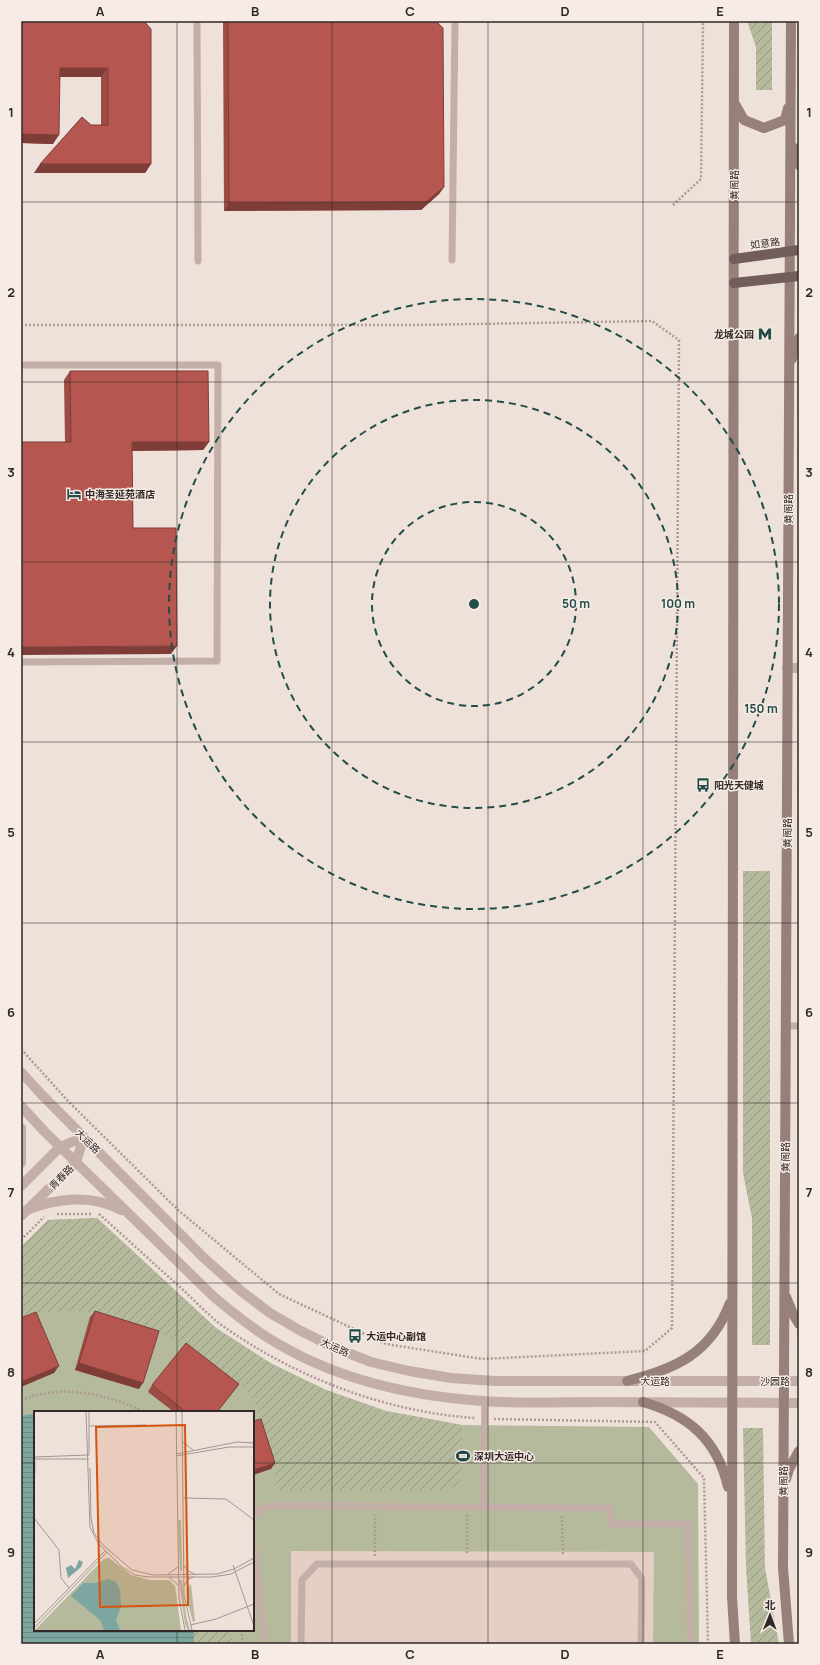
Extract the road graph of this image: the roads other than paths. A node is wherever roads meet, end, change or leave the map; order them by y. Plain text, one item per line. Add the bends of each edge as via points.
1 (198, 21) edge
2 (454, 21) edge
3 (734, 21) edge
4 (791, 21) edge
5 (790, 101) junction
6 (734, 102) junction
7 (790, 136) junction
8 (799, 165) edge
9 (794, 251) edge
10 (734, 259) junction
11 (452, 260) dead end
12 (198, 261) dead end
13 (794, 277) edge
14 (734, 283) junction
15 (799, 338) edge
16 (21, 365) edge
17 (789, 368) junction
18 (21, 662) edge
19 (788, 668) junction
20 (799, 668) edge
21 (785, 1026) junction
22 (799, 1026) edge
23 (21, 1072) edge
24 (21, 1106) edge
25 (21, 1128) edge
26 (84, 1137) junction
27 (60, 1147) junction
28 (76, 1162) junction
29 (21, 1163) edge
30 (21, 1186) edge
31 (24, 1213) edge
32 (130, 1215) junction
33 (784, 1291) junction
34 (732, 1298) junction
35 (799, 1324) edge
36 (784, 1380) junction
37 (799, 1380) edge
38 (627, 1381) junction
39 (732, 1381) junction
40 (751, 1381) joint
41 (485, 1401) junction
42 (643, 1402) junction
43 (732, 1402) junction
44 (784, 1403) junction
45 (799, 1403) edge
46 (799, 1452) edge
47 (783, 1490) junction
48 (732, 1500) junction
49 (483, 1507) junction
50 (254, 1516) edge
51 (254, 1546) edge
52 (264, 1644) edge
53 (301, 1644) edge
54 (641, 1644) edge
55 (690, 1644) edge
56 (735, 1644) edge
57 (789, 1644) edge

1 - 12 lane
2 - 11 lane
3 - 6 main road, 黄阁路
4 - 5 main road, 黄阁路
5 - 6 main road via 785,120 764,128 744,120
5 - 7 main road, 黄阁路
6 - 10 main road, 黄阁路
7 - 8 main road
7 - 9 main road, 黄阁路
9 - 10 main road, 如意路
9 - 13 main road, 黄阁路
10 - 14 main road, 黄阁路
13 - 14 main road
13 - 17 main road, 黄阁路
14 - 34 main road, 黄阁路
15 - 17 main road
16 - 18 lane via 218,365 217,661
17 - 19 main road, 黄阁路
19 - 20 street
19 - 21 main road, 黄阁路
21 - 22 lane
21 - 33 main road, 黄阁路
23 - 26 street, 大运路
24 - 27 street
25 - 29 street
26 - 27 street
26 - 28 street, 青春路
26 - 38 street, 大运路 via 204,1258 241,1291 270,1313 333,1347 371,1362 451,1378 495,1381
27 - 28 street
27 - 30 street
28 - 31 street, 青春路
28 - 32 street
31 - 32 street via 40,1204 87,1200 102,1202
32 - 41 street via 214,1297 243,1321 299,1355 372,1383 408,1392
33 - 35 main road
33 - 36 main road, 黄阁路
34 - 38 main road via 714,1334 700,1348 681,1363 656,1374
34 - 39 main road, 黄阁路
36 - 37 street, 沙园路
36 - 40 street, 沙园路
36 - 44 main road, 黄阁路
38 - 39 street, 大运路
39 - 40 street, 大运路
39 - 43 main road, 黄阁路
41 - 42 street
41 - 49 lane
42 - 43 street
42 - 48 main road via 677,1414 693,1425 708,1441 718,1457
43 - 44 street
43 - 48 main road, 黄阁路
44 - 45 street
44 - 47 main road, 黄阁路
46 - 47 main road via 789,1469
47 - 57 main road, 黄阁路 via 783,1568
48 - 56 main road, 黄阁路 via 732,1597
49 - 50 lane via 265,1506
49 - 55 lane via 610,1508 610,1524 689,1524
51 - 52 lane
53 - 54 lane via 302,1580 317,1564 631,1564 642,1579

